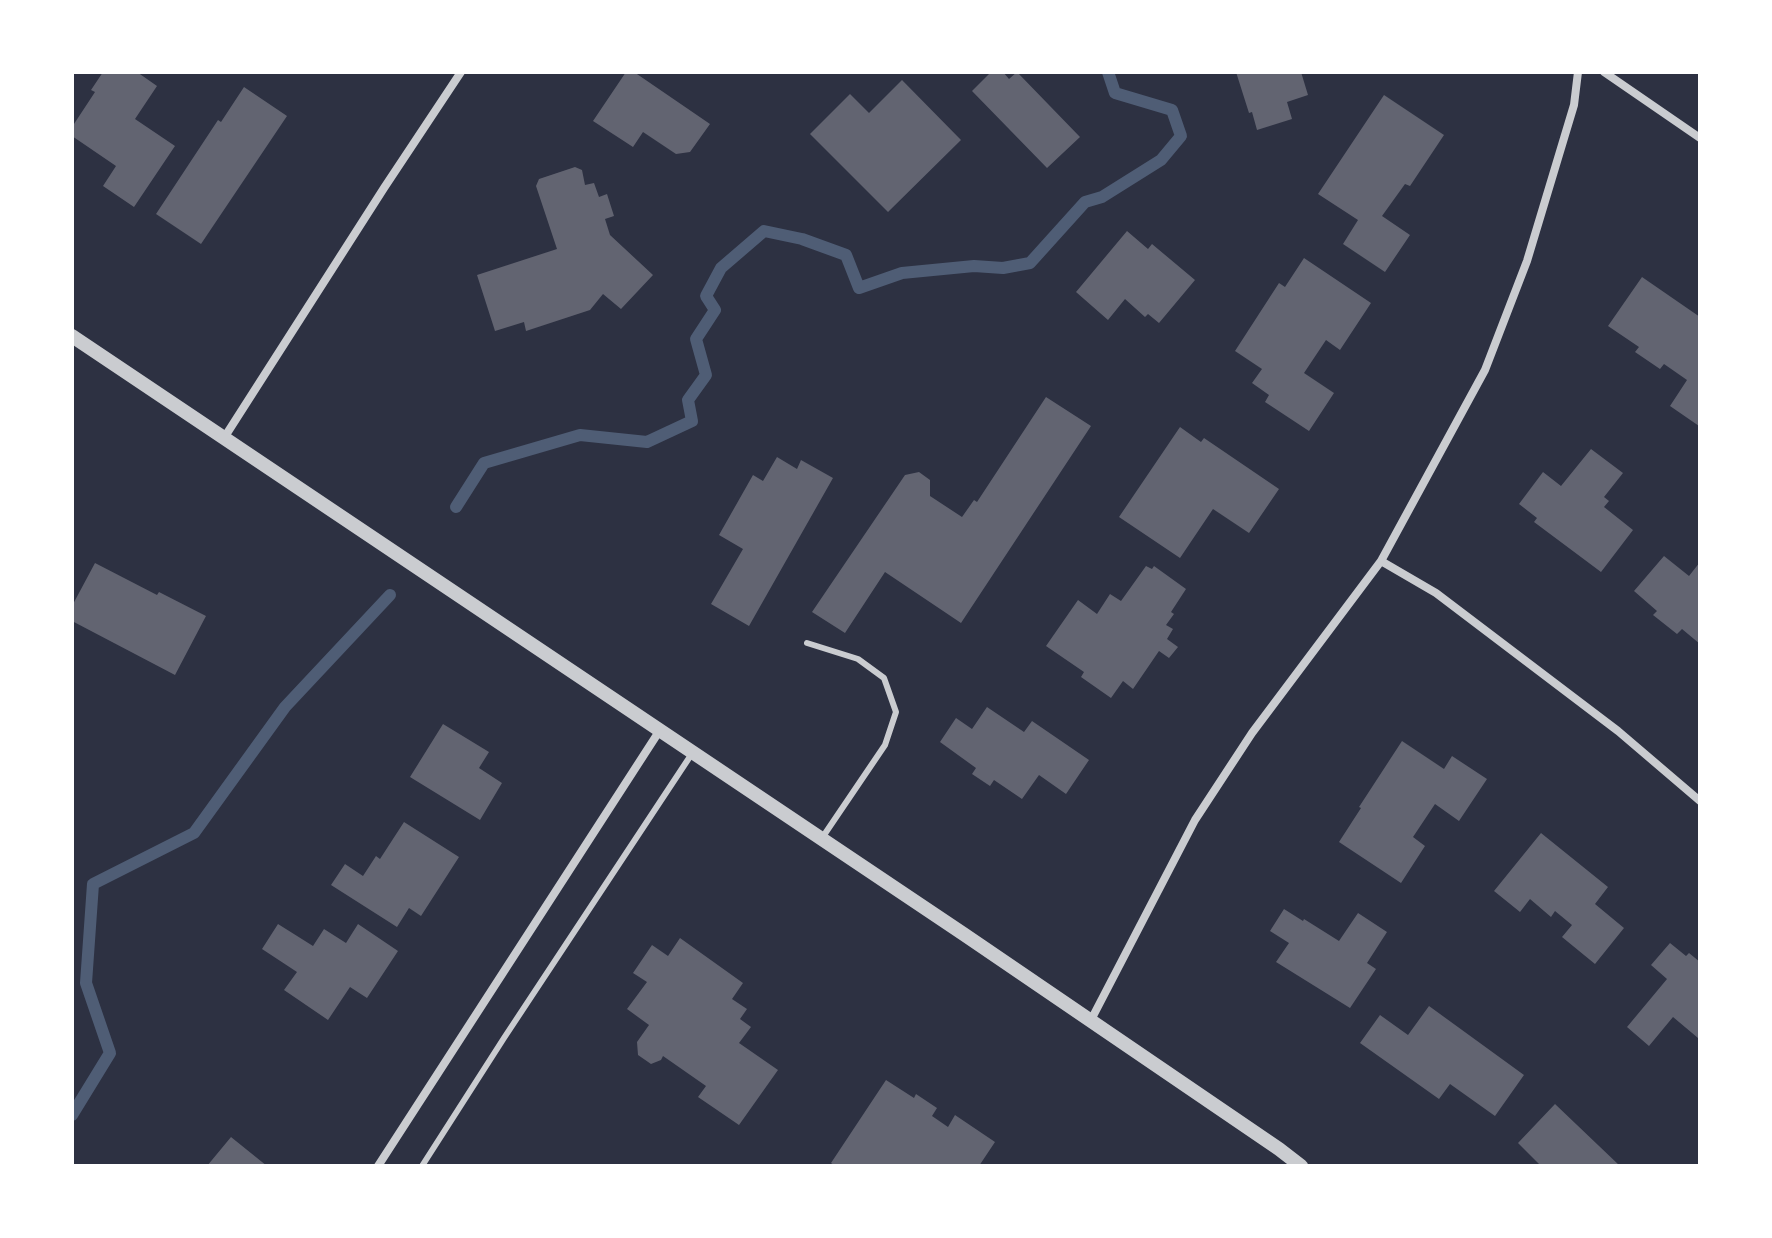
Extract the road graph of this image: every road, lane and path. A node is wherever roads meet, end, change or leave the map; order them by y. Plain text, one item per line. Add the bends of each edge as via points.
1 (461, 72) edge
2 (1578, 72) edge
3 (1604, 72) edge
4 (1700, 138) edge
5 (72, 336) edge
6 (224, 438) junction
7 (1381, 561) junction
8 (807, 643) dead end
9 (660, 730) junction
10 (693, 752) junction
11 (1700, 801) edge
12 (822, 839) junction
13 (1091, 1020) junction
14 (378, 1166) edge
15 (422, 1166) edge
16 (1301, 1166) edge

1 - 6 street
2 - 7 street via 1574,105 1527,261 1485,370
3 - 4 street
5 - 6 street
6 - 9 street
7 - 11 street via 1436,593 1618,731
7 - 13 street via 1252,733 1195,820
8 - 12 lane via 858,659 884,678 896,712 885,745
9 - 10 street
9 - 14 street
10 - 12 street
10 - 15 lane
12 - 13 street
13 - 16 street

